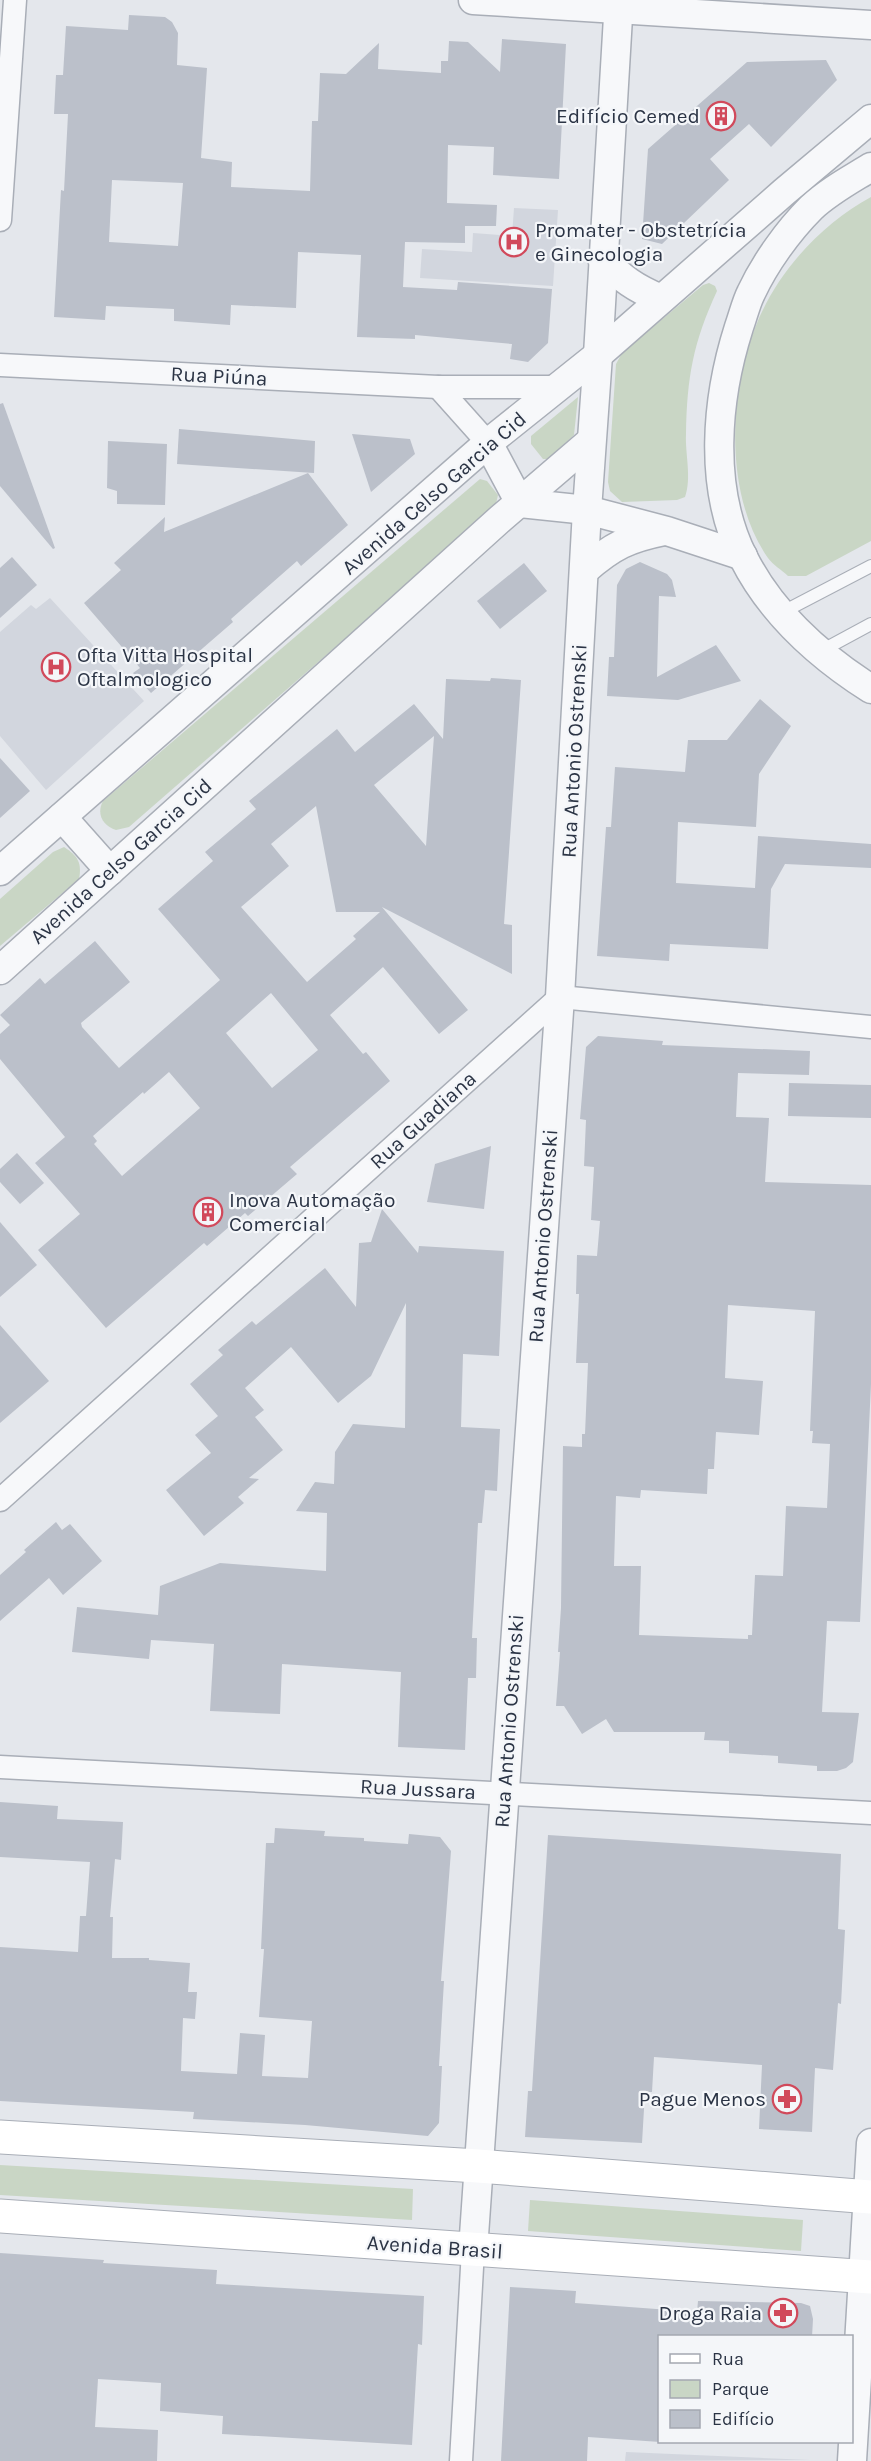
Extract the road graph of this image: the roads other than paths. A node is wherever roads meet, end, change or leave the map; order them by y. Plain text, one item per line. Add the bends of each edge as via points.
1 (15, 0) edge
2 (473, 0) edge
3 (619, 5) edge
4 (871, 25) edge
5 (871, 119) edge
6 (871, 166) edge
7 (784, 192) junction
8 (0, 220) edge
9 (602, 258) junction
10 (750, 293) junction
11 (661, 299) junction
12 (598, 355) junction
13 (0, 365) edge
14 (438, 387) junction
15 (558, 387) junction
16 (591, 441) junction
17 (488, 443) junction
18 (520, 503) junction
19 (587, 510) junction
20 (668, 531) junction
21 (742, 556) junction
22 (871, 566) edge
23 (585, 570) junction
24 (781, 614) junction
25 (871, 624) edge
26 (820, 652) junction
27 (871, 689) edge
28 (62, 817) junction
29 (0, 871) edge
30 (110, 872) junction
31 (0, 970) edge
32 (560, 997) junction
33 (871, 1027) edge
34 (0, 1500) edge
35 (0, 1767) edge
36 (504, 1794) junction
37 (871, 1813) edge
38 (0, 2137) edge
39 (871, 2143) edge
40 (478, 2166) junction
41 (870, 2197) edge
42 (0, 2216) edge
43 (473, 2250) junction
44 (868, 2277) edge
45 (461, 2461) edge
46 (852, 2461) edge

1 - 8 street
2 - 3 street
3 - 4 street
3 - 9 street, Rua Antonio Ostrenski
5 - 7 street, Avenida Celso Garcia Cid
6 - 7 street
6 - 10 street via 811,208
7 - 10 street
7 - 11 street, Avenida Celso Garcia Cid
9 - 11 street via 635,289
9 - 12 street, Rua Antonio Ostrenski
10 - 21 street via 729,357 719,419 721,477
11 - 12 street, Avenida Celso Garcia Cid
12 - 15 street, Avenida Celso Garcia Cid
12 - 16 street, Rua Antonio Ostrenski
13 - 14 street, Rua Piúna
14 - 15 street, Rua Piúna
14 - 17 street
15 - 17 street, Avenida Celso Garcia Cid
16 - 18 street, Avenida Celso Garcia Cid
16 - 19 street, Rua Antonio Ostrenski
17 - 18 street
17 - 28 street, Avenida Celso Garcia Cid
18 - 19 street
18 - 30 street, Avenida Celso Garcia Cid
19 - 20 street
19 - 23 street, Rua Antonio Ostrenski
20 - 21 street
20 - 23 street via 634,537
21 - 24 street
22 - 24 lane
23 - 32 street, Rua Antonio Ostrenski
24 - 26 street
25 - 26 lane
26 - 27 street
28 - 29 street, Avenida Celso Garcia Cid
28 - 30 street
30 - 31 street, Avenida Celso Garcia Cid
32 - 33 street
32 - 34 street, Rua Guadiana
32 - 36 street, Rua Antonio Ostrenski
35 - 36 street, Rua Jussara
36 - 37 street, Rua Jussara
36 - 40 street, Rua Antonio Ostrenski
38 - 40 main road
39 - 41 street
40 - 41 main road
40 - 43 street, Rua Antonio Ostrenski
41 - 44 street
42 - 43 main road, Avenida Brasil
43 - 44 main road, Avenida Brasil
43 - 45 street, Rua Antonio Ostrenski
44 - 46 street

